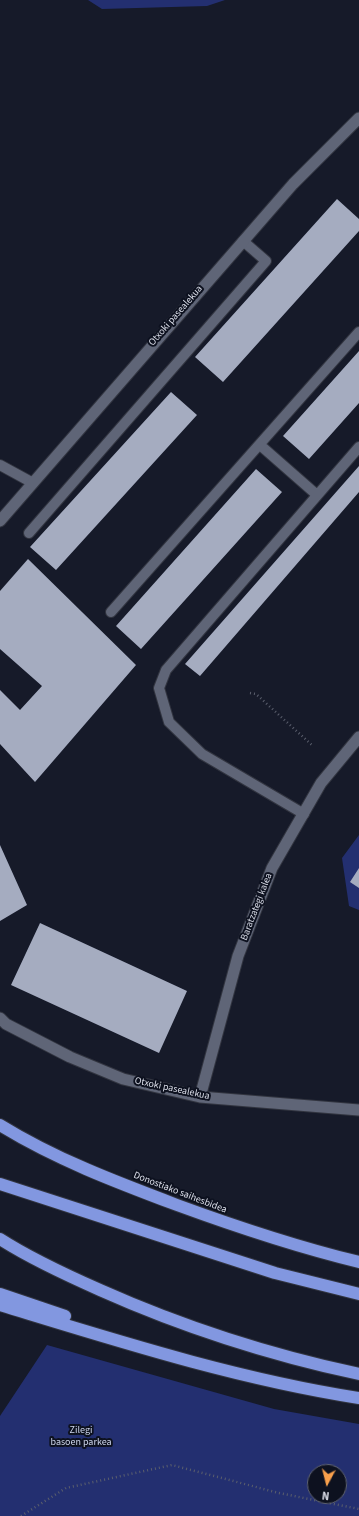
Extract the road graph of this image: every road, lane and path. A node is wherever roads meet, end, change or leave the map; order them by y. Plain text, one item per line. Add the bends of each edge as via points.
1 (359, 118) edge
2 (243, 241) junction
3 (359, 332) edge
4 (260, 445) junction
5 (359, 447) edge
6 (0, 464) edge
7 (32, 483) junction
8 (317, 495) junction
9 (0, 521) edge
10 (29, 533) dead end
11 (111, 612) dead end
12 (250, 693) dead end
13 (359, 737) edge
14 (313, 746) dead end
15 (304, 814) junction
16 (0, 1018) edge
17 (200, 1097) junction
18 (359, 1110) edge
19 (0, 1124) edge
20 (0, 1184) edge
21 (0, 1239) edge
22 (359, 1262) edge
23 (0, 1294) edge
24 (359, 1294) edge
25 (0, 1305) edge
26 (189, 1360) junction
27 (359, 1374) edge
28 (359, 1398) edge
29 (359, 1509) edge
30 (21, 1516) edge

1 - 2 street, Otxoki pasealekua via 293,184
2 - 7 street, Otxoki pasealekua
2 - 10 lane via 266,261
3 - 4 lane
4 - 8 lane
4 - 11 lane
5 - 8 lane
6 - 7 lane
7 - 9 street, Otxoki pasealekua
8 - 15 lane via 166,670 159,688 169,722 202,754
12 - 14 path via 256,694
13 - 15 street, Baratzategi kalea via 321,782
15 - 17 street, Baratzategi kalea via 272,868 238,956
16 - 17 street, Otxoki pasealekua via 6,1024 70,1057 123,1079
17 - 18 street, Otxoki pasealekua
19 - 22 highway, Donostiako saihesbidea via 87,1170 154,1196 242,1229
20 - 24 highway via 275,1273
21 - 27 highway via 69,1276 138,1307 279,1354
23 - 26 highway
25 - 26 highway via 147,1350
26 - 28 highway via 262,1379
29 - 30 path via 279,1493 172,1465 66,1488

